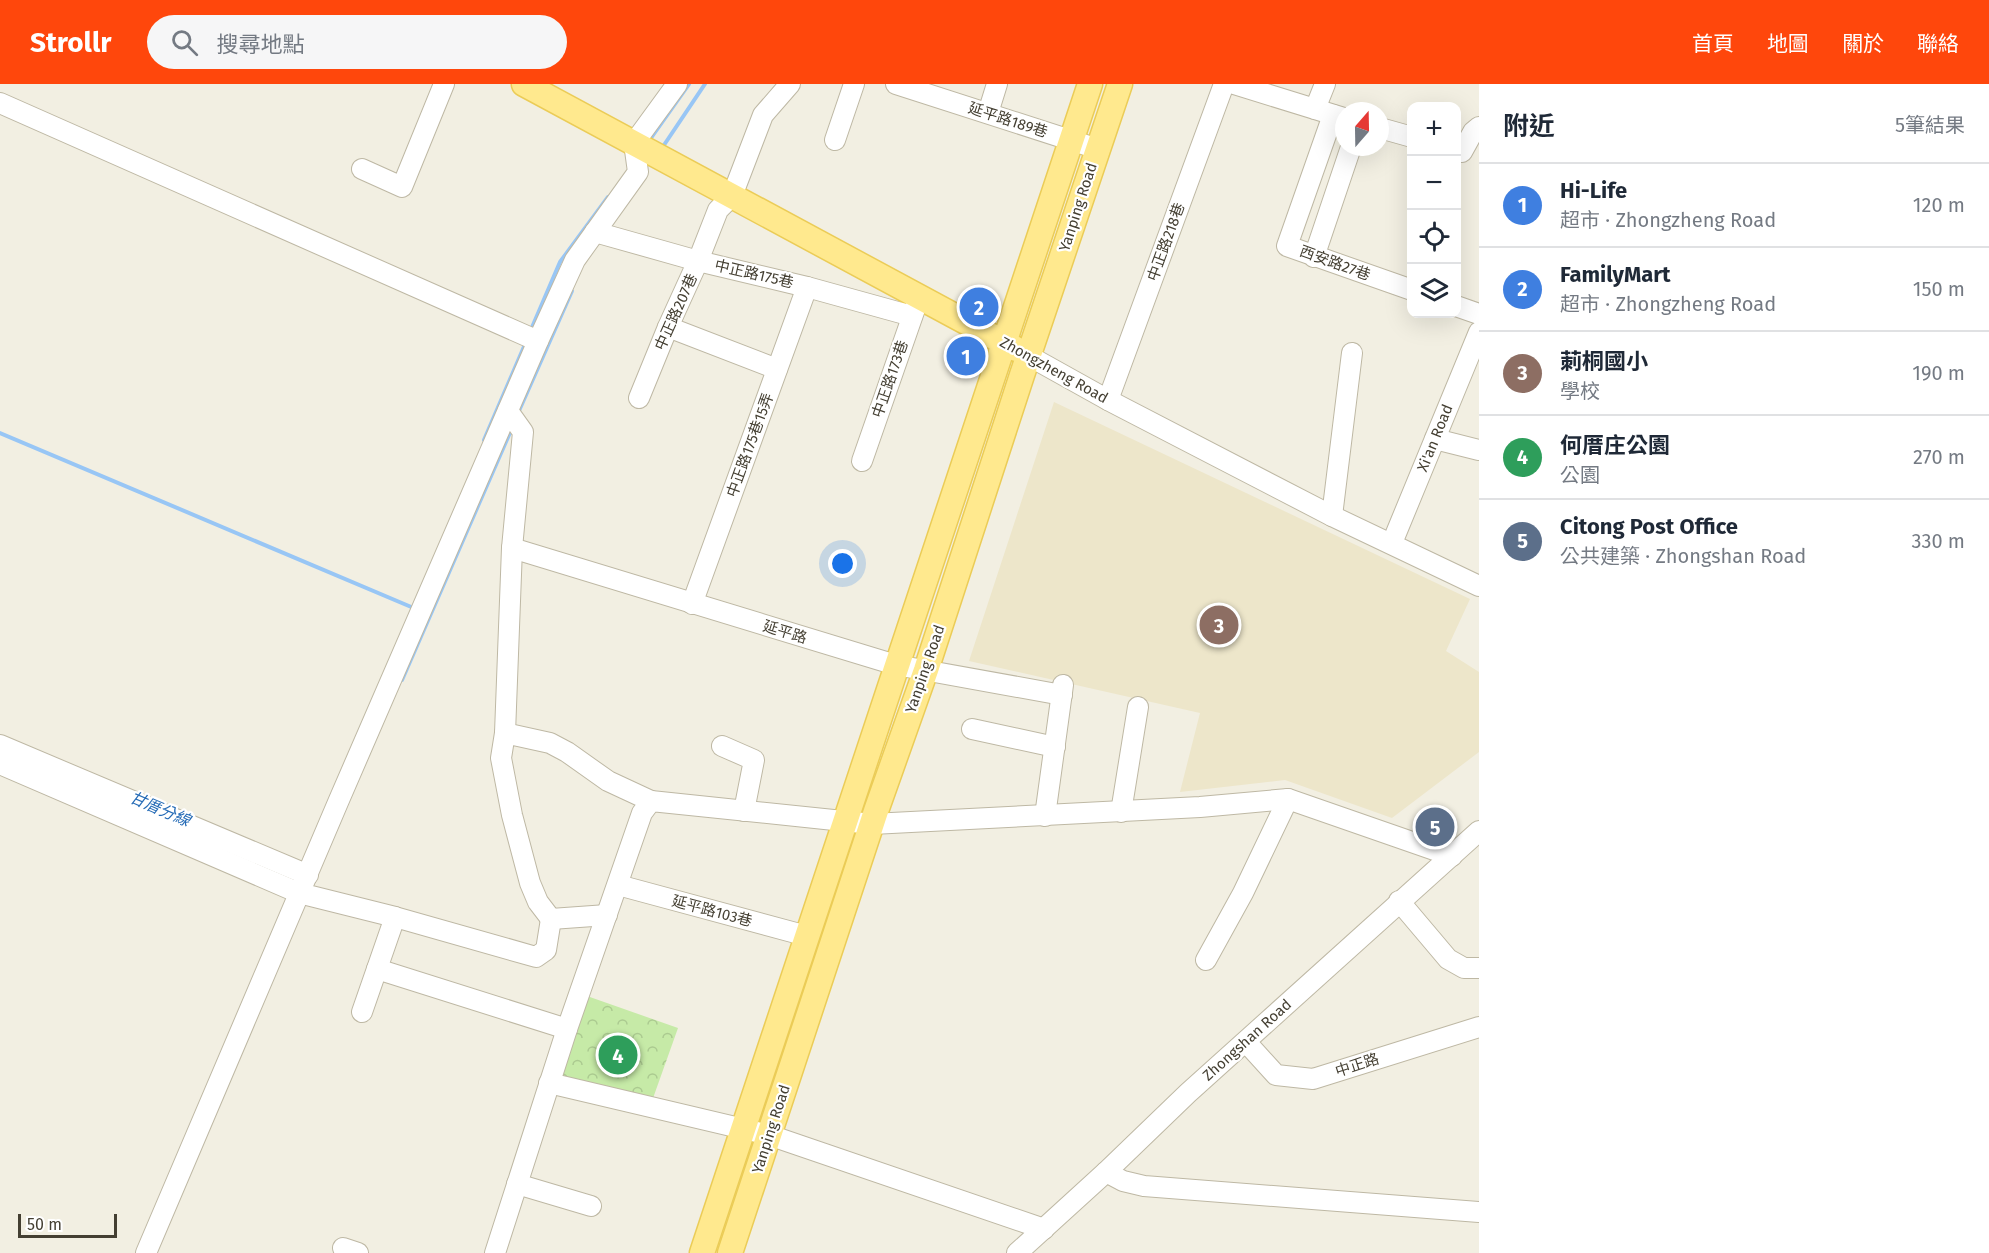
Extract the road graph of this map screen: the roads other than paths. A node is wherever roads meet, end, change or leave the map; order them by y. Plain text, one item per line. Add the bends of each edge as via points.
1 (444, 84) edge
2 (524, 84) edge
3 (677, 84) edge
4 (790, 84) edge
5 (854, 84) edge
6 (896, 84) edge
7 (997, 84) edge
8 (1090, 84) edge
9 (1120, 84) edge
10 (1224, 84) edge
11 (1234, 84) edge
12 (1325, 84) edge
13 (919, 88) edge
14 (0, 103) edge
15 (988, 113) junction
16 (1331, 114) edge
17 (1479, 127) edge
18 (1389, 131) edge
19 (1407, 136) edge
20 (835, 140) dead end
21 (1071, 140) junction
22 (634, 143) junction
23 (1098, 149) junction
24 (1461, 152) edge
25 (1348, 156) edge
26 (362, 169) dead end
27 (732, 196) junction
28 (595, 232) junction
29 (1314, 256) junction
30 (698, 261) junction
31 (807, 287) junction
32 (1407, 288) edge
33 (915, 307) junction
34 (1461, 308) edge
35 (1479, 314) edge
36 (668, 327) junction
37 (1479, 332) edge
38 (538, 340) junction
39 (1004, 342) junction
40 (1352, 353) dead end
41 (1029, 356) junction
42 (777, 369) junction
43 (639, 398) dead end
44 (1108, 400) junction
45 (508, 411) junction
46 (1435, 439) junction
47 (1479, 450) edge
48 (862, 461) dead end
49 (1332, 516) junction
50 (1392, 543) junction
51 (512, 548) junction
52 (1477, 579) edge
53 (692, 604) junction
54 (896, 665) junction
55 (926, 670) junction
56 (1138, 707) dead end
57 (972, 729) dead end
58 (505, 733) junction
59 (0, 745) edge
60 (722, 746) dead end
61 (1055, 747) junction
62 (0, 764) edge
63 (1288, 799) junction
64 (651, 801) junction
65 (744, 811) junction
66 (1121, 812) junction
67 (1046, 816) junction
68 (846, 822) junction
69 (872, 824) junction
70 (1479, 831) edge
71 (1452, 856) junction
72 (308, 874) junction
73 (618, 885) junction
74 (299, 893) junction
75 (1399, 901) junction
76 (607, 915) junction
77 (395, 917) junction
78 (551, 919) junction
79 (807, 936) junction
80 (1206, 960) dead end
81 (1479, 968) edge
82 (377, 969) junction
83 (362, 1012) dead end
84 (1479, 1027) edge
85 (567, 1029) junction
86 (1246, 1042) junction
87 (549, 1083) junction
88 (743, 1129) junction
89 (769, 1136) junction
90 (1106, 1172) junction
91 (517, 1184) junction
92 (591, 1206) dead end
93 (1479, 1212) edge
94 (1044, 1229) junction
95 (146, 1253) edge
96 (495, 1253) edge
97 (702, 1253) edge
98 (730, 1253) edge
99 (1017, 1253) edge

1 - 26 street via 402,187
2 - 22 main road, Zhongzheng Road
3 - 22 street
4 - 27 street, 中正路207巷 via 764,115
5 - 20 street
6 - 13 street, 延平路189巷
7 - 15 street
8 - 21 main road, Yanping Road
9 - 23 main road, Yanping Road
10 - 44 street, 中正路218巷
11 - 16 street
12 - 16 street
13 - 15 street, 延平路189巷
14 - 38 street
15 - 21 street, 延平路189巷
16 - 29 street, 西安路27巷 via 1287,246
17 - 24 street
18 - 19 street
21 - 23 street, 延平路189巷
21 - 39 main road, Yanping Road
22 - 27 main road, Zhongzheng Road
22 - 28 street via 638,172
23 - 41 main road, Yanping Road
25 - 29 street
27 - 30 street, 中正路207巷 via 718,210
27 - 33 main road, Zhongzheng Road
28 - 30 street, 中正路175巷
28 - 38 street via 575,260
29 - 32 street, 西安路27巷
30 - 31 street, 中正路175巷
30 - 36 street, 中正路207巷
31 - 33 street, 中正路175巷
31 - 42 street, 中正路175巷15弄
33 - 39 main road, Zhongzheng Road
33 - 48 street, 中正路173巷
34 - 35 street
36 - 42 street
36 - 43 street, 中正路207巷
37 - 46 street, Xi'an Road
38 - 45 street
39 - 41 main road, Zhongzheng Road
39 - 54 main road, Yanping Road
40 - 49 street
41 - 44 street, Zhongzheng Road
41 - 55 main road, Yanping Road
42 - 53 street, 中正路175巷15弄
44 - 49 street, Zhongzheng Road
45 - 51 street via 523,432
45 - 72 street
46 - 47 street
46 - 50 street, Xi'an Road
49 - 50 street, Zhongzheng Road
50 - 52 street, Zhongzheng Road
51 - 53 street, 延平路
51 - 58 street
53 - 54 street, 延平路
54 - 55 street, 延平路
54 - 68 main road, Yanping Road
55 - 61 street, 延平路 via 1063,690
55 - 69 main road, Yanping Road
56 - 66 street
57 - 61 street
58 - 64 street via 550,743 608,781
58 - 78 street via 501,758 512,815 530,883
59 - 72 street
60 - 65 street via 754,760
61 - 67 street
62 - 74 street
63 - 66 street
63 - 71 street
63 - 80 street
64 - 65 street
64 - 73 street via 642,813
65 - 68 street
66 - 67 street
67 - 69 street
68 - 69 street
68 - 79 main road, Yanping Road
69 - 89 main road, Yanping Road
70 - 71 street, Zhongshan Road
71 - 75 street, Zhongshan Road
72 - 74 street
73 - 76 street
73 - 79 street, 延平路103巷
74 - 77 street
74 - 95 street
75 - 81 street via 1448,959 1464,969
75 - 86 street, Zhongshan Road
76 - 78 street
76 - 85 street
77 - 78 street via 536,957 546,950
77 - 82 street
79 - 88 main road, Yanping Road
82 - 83 street
82 - 85 street
84 - 86 street, 中正路 via 1313,1079 1276,1075
85 - 87 street
86 - 90 street, Zhongshan Road
87 - 88 street
87 - 91 street
88 - 89 street
88 - 97 main road, Yanping Road
89 - 94 street
89 - 98 main road, Yanping Road
90 - 93 street via 1144,1186
90 - 94 street, Zhongshan Road
91 - 92 street
91 - 96 street
94 - 99 street, Zhongshan Road

